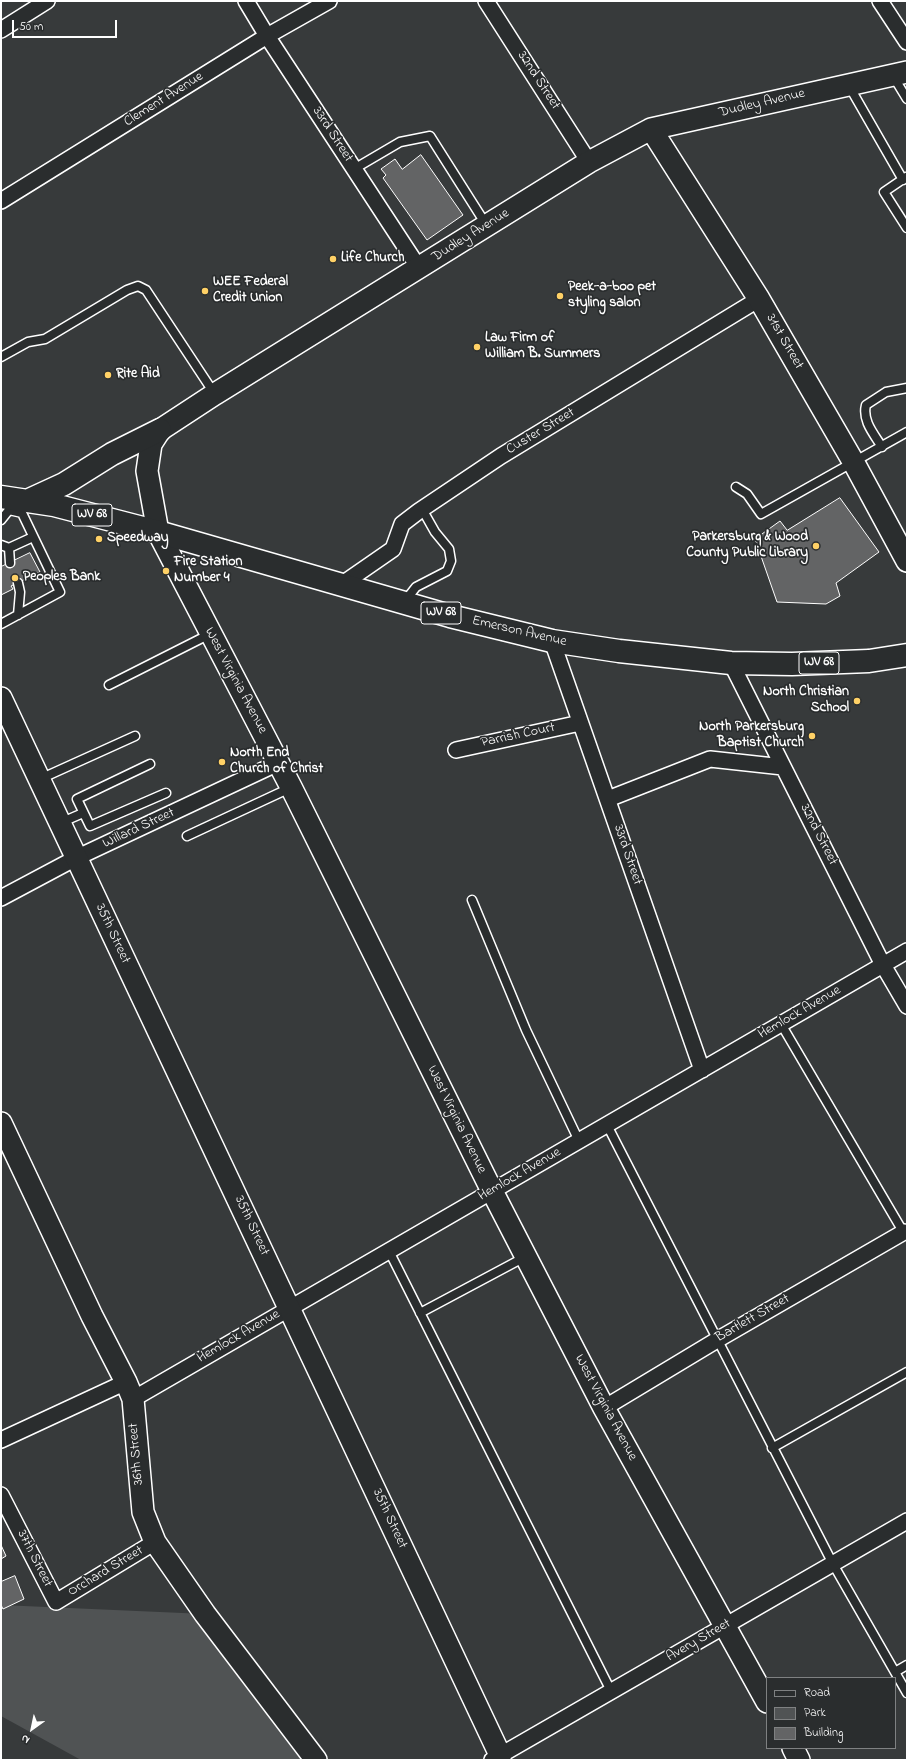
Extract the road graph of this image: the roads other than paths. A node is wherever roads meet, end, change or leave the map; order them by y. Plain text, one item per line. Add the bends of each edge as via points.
1 (48, 1) edge
2 (246, 1) edge
3 (329, 1) edge
4 (486, 1) edge
5 (880, 1) edge
6 (1, 30) edge
7 (267, 36) junction
8 (907, 42) edge
9 (900, 74) edge
10 (848, 85) junction
11 (907, 99) edge
12 (651, 129) junction
13 (589, 162) junction
14 (354, 169) junction
15 (905, 178) edge
16 (1, 201) edge
17 (487, 226) junction
18 (907, 228) edge
19 (419, 268) junction
20 (759, 299) junction
21 (1, 356) edge
22 (907, 388) edge
23 (215, 394) junction
24 (160, 430) junction
25 (907, 432) edge
26 (882, 447) junction
27 (854, 463) junction
28 (736, 487) dead end
29 (11, 501) edge
30 (422, 509) junction
31 (1, 520) edge
32 (158, 532) junction
33 (33, 536) junction
34 (5, 546) edge
35 (907, 560) edge
36 (10, 563) dead end
37 (18, 583) dead end
38 (341, 584) junction
39 (404, 602) junction
40 (18, 615) junction
41 (1, 624) edge
42 (210, 634) junction
43 (552, 641) junction
44 (907, 655) edge
45 (731, 664) junction
46 (109, 685) dead end
47 (1, 698) edge
48 (580, 723) junction
49 (135, 736) dead end
50 (456, 750) dead end
51 (278, 763) junction
52 (150, 764) dead end
53 (783, 767) junction
54 (39, 780) junction
55 (291, 787) junction
56 (166, 793) dead end
57 (608, 799) junction
58 (83, 813) junction
59 (60, 823) junction
60 (187, 836) dead end
61 (76, 858) junction
62 (1, 898) edge
63 (472, 900) dead end
64 (907, 951) edge
65 (883, 965) junction
66 (907, 1006) edge
67 (781, 1024) junction
68 (702, 1070) junction
69 (1, 1123) edge
70 (607, 1125) junction
71 (579, 1141) junction
72 (492, 1191) junction
73 (905, 1235) edge
74 (389, 1251) junction
75 (526, 1257) junction
76 (290, 1308) junction
77 (420, 1313) junction
78 (717, 1340) junction
79 (907, 1372) edge
80 (129, 1391) junction
81 (604, 1408) junction
82 (1, 1440) edge
83 (772, 1448) junction
84 (1, 1495) edge
85 (907, 1521) edge
86 (155, 1542) junction
87 (833, 1564) junction
88 (56, 1602) joint
89 (725, 1626) junction
90 (907, 1665) edge
91 (895, 1672) junction
92 (612, 1691) junction
93 (907, 1693) edge
94 (766, 1700) edge
95 (794, 1749) edge
96 (497, 1758) edge
97 (316, 1760) edge
98 (799, 1760) edge

1 - 6 street
2 - 7 street, 33rd Street
3 - 7 street, Clement Avenue
4 - 13 street, 32nd Street
5 - 8 street
7 - 14 street, 33rd Street
7 - 16 street, Clement Avenue
9 - 10 street, Dudley Avenue
9 - 11 lane
10 - 12 street, Dudley Avenue
10 - 15 lane
12 - 13 street, Dudley Avenue
12 - 20 street, 31st Street
13 - 17 street, Dudley Avenue
14 - 17 lane via 400,142 430,136
14 - 19 street, 33rd Street
15 - 18 lane via 884,192
17 - 19 street, Dudley Avenue
19 - 23 street, Dudley Avenue
20 - 27 street, 31st Street
20 - 30 street, Custer Street via 501,456
21 - 23 lane via 28,342 45,339 138,286 146,290
22 - 26 lane via 886,392 866,405 864,412 867,422
23 - 24 street, Dudley Avenue
24 - 29 main road via 112,454 64,484
24 - 32 street, Dudley Avenue via 151,444 148,471
25 - 26 lane
26 - 27 lane
27 - 28 lane via 761,514 747,494
27 - 35 street, 31st Street
29 - 31 lane
29 - 32 main road, Emerson Avenue / WV 68 via 54,505
29 - 33 lane via 22,513
30 - 38 street, Custer Street via 402,524 393,548
30 - 39 lane via 435,532 449,549 451,561 447,571 416,587
32 - 38 main road, Emerson Avenue / WV 68
32 - 42 street, West Virginia Avenue
33 - 34 lane
33 - 40 lane via 60,592
34 - 36 lane
37 - 40 lane
38 - 39 main road, Emerson Avenue / WV 68
39 - 43 main road, Emerson Avenue / WV 68
40 - 41 lane
42 - 46 lane
42 - 51 street, West Virginia Avenue
43 - 45 main road, Emerson Avenue / WV 68
43 - 48 street, 33rd Street
44 - 45 main road, Emerson Avenue / WV 68 via 869,661
45 - 53 street, 32nd Street
47 - 54 street, 35th Street
48 - 50 street, Parrish Court
48 - 57 street, 33rd Street
49 - 54 lane
51 - 55 street, West Virginia Avenue
51 - 61 street, Willard Street
52 - 58 lane via 77,799
53 - 57 street via 710,759
53 - 65 street, 32nd Street
54 - 59 street, 35th Street
55 - 60 lane
55 - 72 street, West Virginia Avenue
56 - 58 lane via 90,826
57 - 68 street, 33rd Street
58 - 59 lane
59 - 61 street, 35th Street
61 - 62 street, Willard Street
61 - 76 street, 35th Street
63 - 71 lane via 526,1030
64 - 65 street, Hemlock Avenue
65 - 66 street, 32nd Street
65 - 67 street, Hemlock Avenue
67 - 68 street, Hemlock Avenue
67 - 73 lane
68 - 70 street, Hemlock Avenue
69 - 80 street, 36th Street
70 - 71 street, Hemlock Avenue
70 - 78 lane
71 - 72 street, Hemlock Avenue
72 - 74 street, Hemlock Avenue
72 - 75 street, West Virginia Avenue
73 - 78 street, Bartlett Street
74 - 76 street, Hemlock Avenue
74 - 77 lane
75 - 77 lane
75 - 81 street, West Virginia Avenue
76 - 80 street, Hemlock Avenue
76 - 96 street, 35th Street
77 - 92 lane
78 - 81 street, Bartlett Street
78 - 83 lane
79 - 83 lane
80 - 82 street, Hemlock Avenue
80 - 86 street, 36th Street via 143,1512
81 - 89 street, West Virginia Avenue
83 - 87 lane
84 - 88 street, 37th Street
85 - 87 street, Avery Street
86 - 88 street, Orchard Street
86 - 97 street, 36th Street via 205,1614
87 - 89 street, Avery Street
87 - 91 lane
89 - 92 street, Avery Street
89 - 94 street, West Virginia Avenue
90 - 91 lane
91 - 93 lane
92 - 96 street, Avery Street
95 - 98 street

